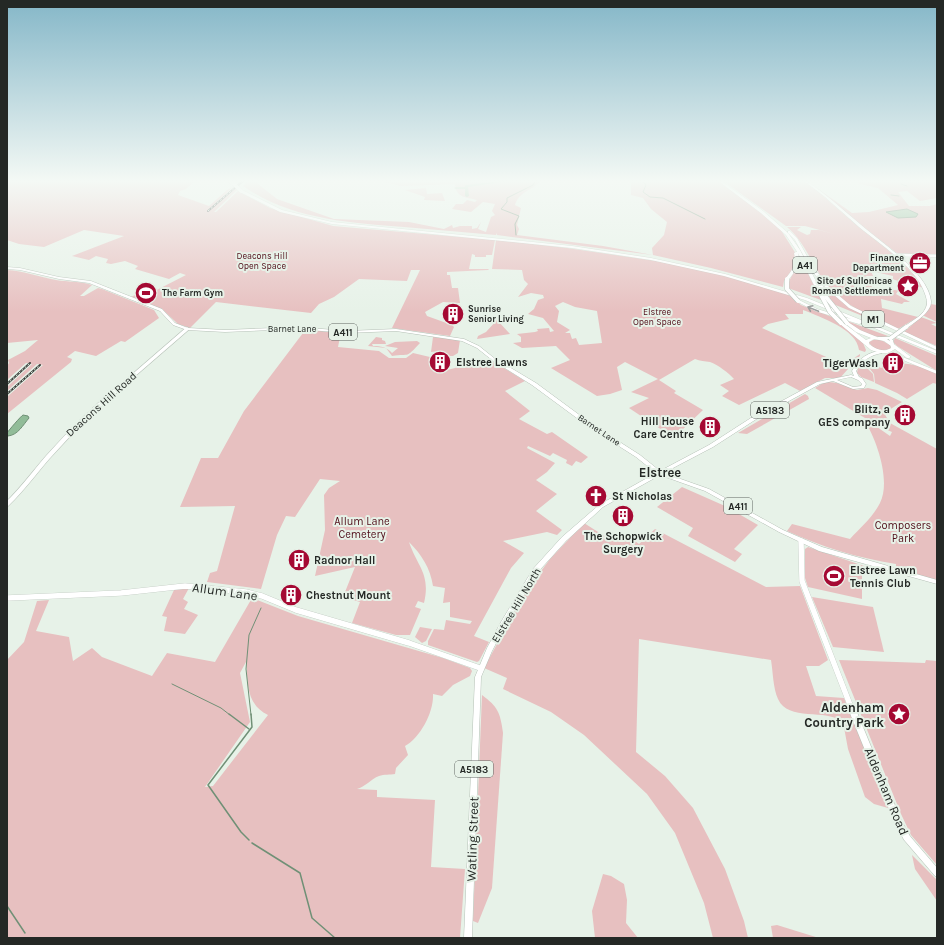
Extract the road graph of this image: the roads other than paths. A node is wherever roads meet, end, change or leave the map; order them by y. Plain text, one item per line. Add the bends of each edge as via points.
1 (341, 224) edge
2 (364, 224) edge
3 (776, 224) edge
4 (780, 224) edge
5 (859, 224) edge
6 (789, 236) junction
7 (897, 255) junction
8 (937, 256) edge
9 (7, 268) edge
10 (812, 268) junction
11 (187, 329) junction
12 (878, 338) junction
13 (891, 338) junction
14 (868, 344) junction
15 (892, 345) junction
16 (937, 349) edge
17 (882, 352) junction
18 (937, 353) edge
19 (918, 364) junction
20 (937, 373) edge
21 (845, 378) junction
22 (857, 378) junction
23 (833, 380) junction
24 (846, 384) junction
25 (670, 466) junction
26 (658, 473) junction
27 (674, 475) junction
28 (689, 483) junction
29 (7, 504) edge
30 (801, 541) junction
31 (937, 582) edge
32 (7, 598) edge
33 (480, 668) junction
34 (937, 873) edge
35 (468, 938) edge

1 - 18 highway, M1 via 572,247 725,274 806,299
2 - 16 highway, M1 via 563,244 710,268 804,295
3 - 6 highway, A41
4 - 10 highway, A41 via 796,239
5 - 7 main road
6 - 14 highway, A41, bridge via 830,312
18 -> 6 highway, M1, bridge via 867,326 816,310 798,301 785,284 798,260
7 - 8 street
7 - 13 main road, bridge via 924,286 929,301 926,311
9 - 11 main road, Barnet Lane / A411 via 90,282 161,310 174,324
10 - 12 highway, A41, bridge via 826,297 847,323 862,333
10 - 16 highway, M1 via 837,297 862,313
11 - 26 main road, Barnet Lane / A411 via 225,331 297,328 347,332 396,330 464,340 534,384 591,426 638,456
11 - 29 street, Deacons Hill Road via 82,419
12 - 13 main road
12 - 14 highway via 869,339
12 - 15 highway
13 - 15 main road
14 - 17 highway
14 - 21 main road via 867,353 853,365
15 - 17 highway via 891,351
15 - 19 highway
17 - 19 highway
17 - 22 main road via 871,353 857,365 854,371
19 - 20 highway
21 - 22 main road
21 - 23 main road, A5183
21 - 24 main road
22 - 24 main road via 864,383 862,387 856,388
23 - 24 main road
23 - 25 main road, A5183 via 815,385
25 - 26 main road, A5183
25 - 27 main road via 670,471
26 - 27 main road
26 - 28 main road
26 - 33 main road, Elstree Hill North / A5183 via 608,501 564,539 536,571 502,624
27 - 28 main road
28 - 30 main road, A411 via 724,498
30 - 31 main road, A411 via 849,558
30 - 34 street, Aldenham Road via 802,580 893,809 907,838
32 - 33 street, Allum Lane via 128,592 185,586 246,592 296,610 416,645
33 - 35 main road, Watling Street / A5183 via 476,706

